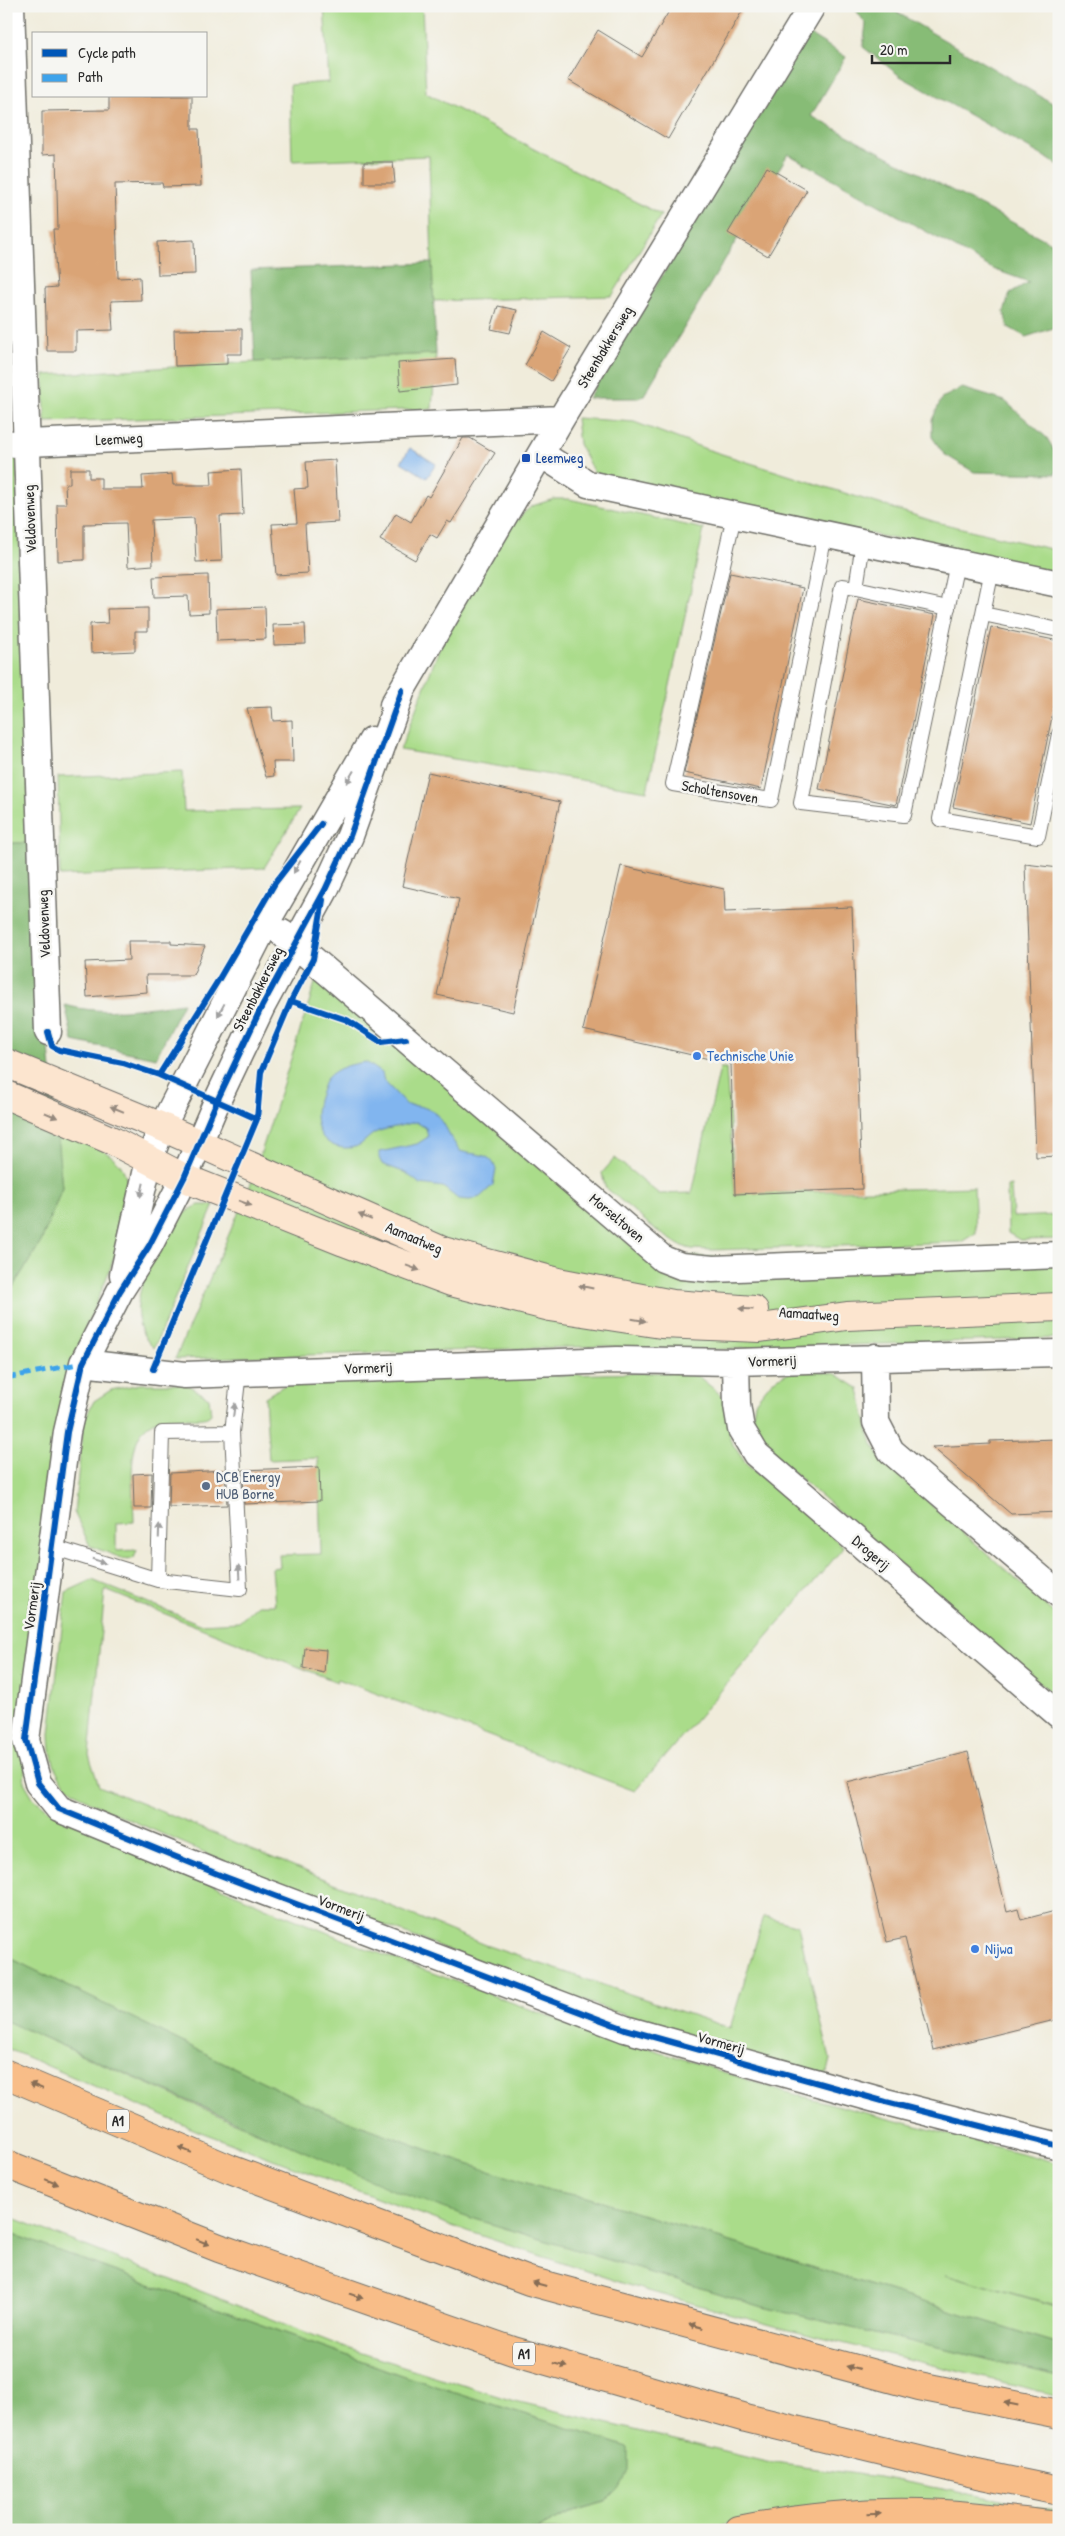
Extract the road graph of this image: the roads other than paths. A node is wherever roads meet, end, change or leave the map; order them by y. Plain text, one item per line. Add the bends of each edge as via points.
1 (11, 6) edge
2 (812, 6) edge
3 (561, 419) junction
4 (17, 443) edge
5 (541, 454) junction
6 (734, 516) junction
7 (825, 534) junction
8 (863, 543) junction
9 (957, 563) junction
10 (992, 570) junction
11 (1059, 584) edge
12 (856, 588) junction
13 (948, 608) junction
14 (982, 614) junction
15 (1059, 630) edge
16 (402, 690) junction
17 (1059, 734) edge
18 (267, 921) junction
19 (295, 944) junction
20 (48, 1032) dead end
21 (6, 1063) edge
22 (6, 1095) edge
23 (162, 1127) junction
24 (200, 1144) junction
25 (149, 1160) junction
26 (184, 1178) junction
27 (1059, 1255) edge
28 (120, 1290) junction
29 (1059, 1307) edge
30 (847, 1316) junction
31 (1059, 1353) edge
32 (875, 1357) junction
33 (736, 1362) junction
34 (83, 1363) junction
35 (239, 1372) junction
36 (232, 1432) junction
37 (52, 1546) junction
38 (158, 1580) junction
39 (1059, 1594) edge
40 (1059, 1715) edge
41 (6, 2074) edge
42 (1059, 2146) edge
43 (6, 2164) edge
44 (1059, 2414) edge
45 (1059, 2491) edge
46 (1059, 2526) edge
47 (739, 2530) edge

1 - 4 street, Veldovenweg
2 - 3 street, Steenbakkersweg
3 - 4 street, Leemweg
3 - 5 street, Steenbakkersweg
4 - 20 street, Veldovenweg
5 - 6 street via 588,484
5 - 16 street, Steenbakkersweg
6 - 7 street
6 - 7 lane, Scholtensoven via 673,784 771,800
7 - 8 street
8 - 9 street
8 - 12 lane
9 - 10 street
9 - 13 lane
10 - 11 street
10 - 14 lane
12 - 13 lane
12 - 13 lane via 842,586 801,802 904,815
14 - 15 lane
14 - 17 lane via 940,819 1038,836
16 -> 18 street, Steenbakkersweg
16 - 19 street, Steenbakkersweg via 350,836
18 - 19 street, Morseltoven
18 -> 23 street, Steenbakkersweg
19 - 24 street, Steenbakkersweg via 216,1100
19 - 27 street, Morseltoven via 662,1259 681,1266 713,1269
23 -> 21 main road, Aamaatweg
22 -> 25 main road, Aamaatweg
23 - 24 main road, Aamaatweg
23 - 25 street, Steenbakkersweg
24 - 26 street, Steenbakkersweg
30 -> 24 main road, Aamaatweg via 673,1304 558,1282 443,1251
25 - 26 main road, Aamaatweg
25 -> 28 street, Steenbakkersweg
26 - 28 street, Steenbakkersweg via 149,1246
26 -> 30 main road, Aamaatweg via 451,1282 550,1307 661,1324 760,1328
28 - 34 street
29 - 30 main road, Aamaatweg
31 - 32 street, Vormerij
32 - 33 street, Vormerij
32 - 39 street via 876,1422 890,1451
33 - 35 street, Vormerij via 617,1360
33 - 40 street, Drogerij via 741,1429 756,1454
34 - 35 street, Vormerij via 185,1374
34 - 37 street, Vormerij via 68,1432
36 -> 35 lane
38 -> 36 lane via 162,1433
38 -> 36 lane via 240,1589
37 -> 38 lane
37 - 42 street, Vormerij via 26,1740 38,1783 59,1809 220,1875 626,2029 886,2102
44 -> 41 highway, A1 via 919,2386 529,2281 230,2169
43 -> 45 highway, A1 via 219,2248 513,2351 746,2418
47 -> 46 highway via 822,2517 903,2513

